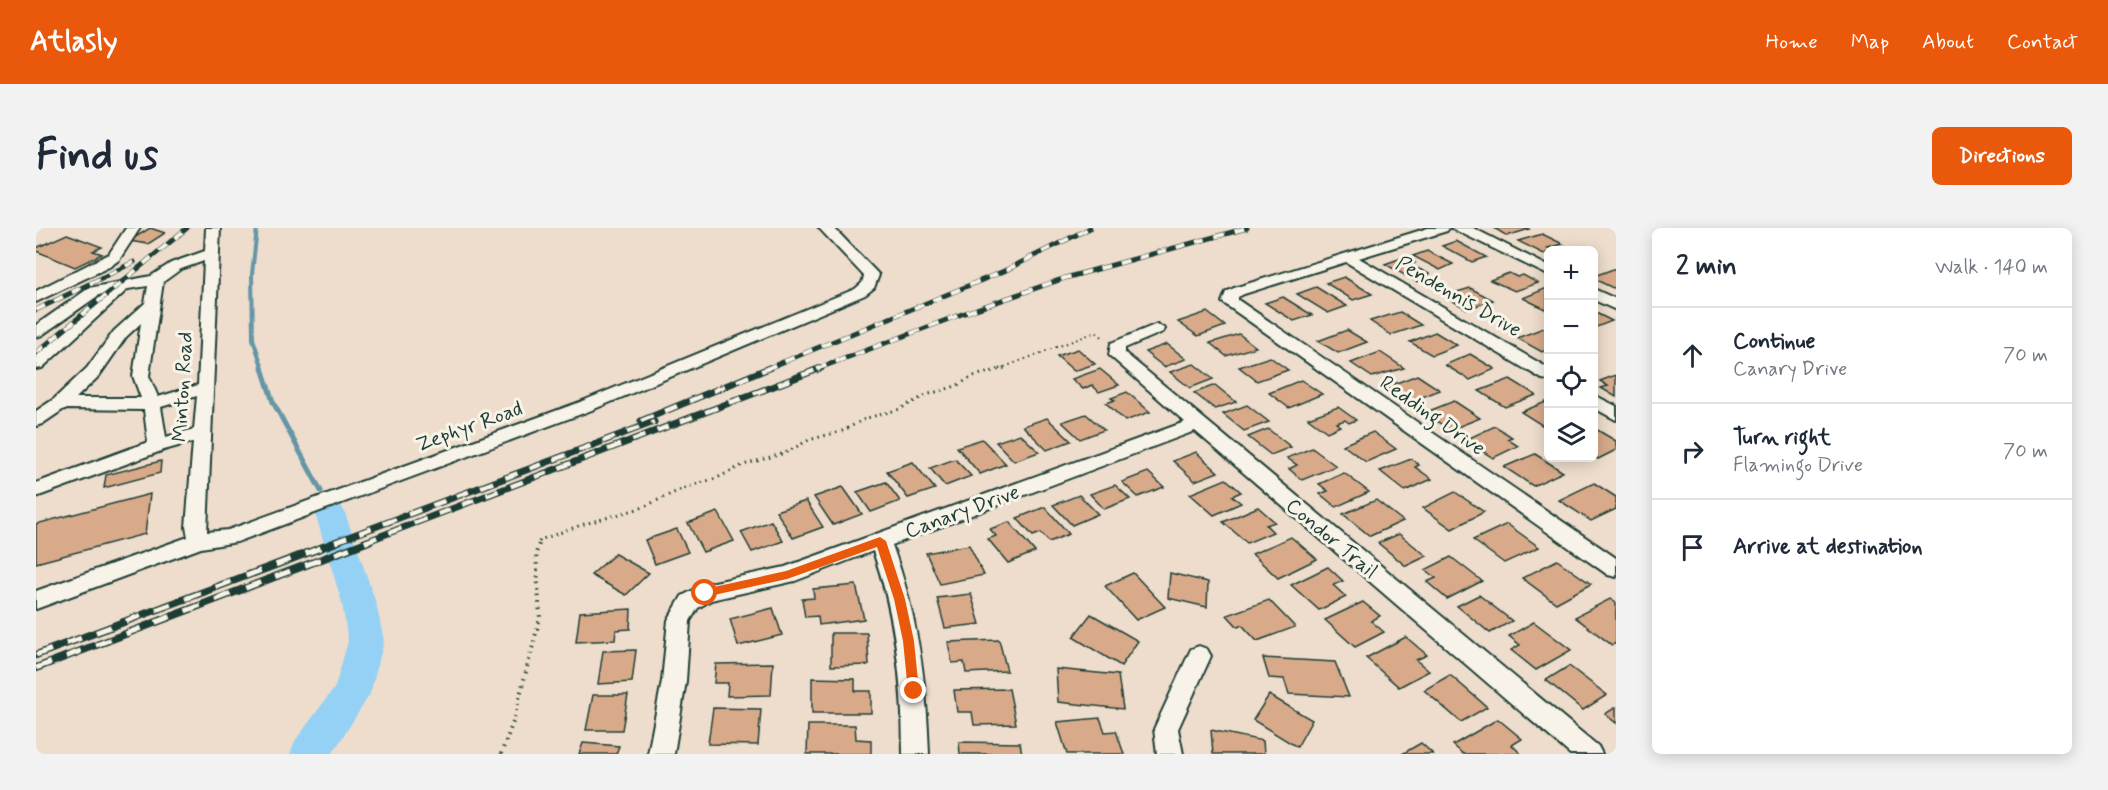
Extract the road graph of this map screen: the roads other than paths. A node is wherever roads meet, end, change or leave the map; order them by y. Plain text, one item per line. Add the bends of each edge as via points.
1 (133, 228) edge
2 (213, 228) edge
3 (826, 228) edge
4 (1442, 228) edge
5 (1458, 228) edge
6 (211, 254) junction
7 (1347, 257) junction
8 (1544, 269) edge
9 (156, 280) junction
10 (123, 286) junction
11 (1598, 296) edge
12 (36, 297) edge
13 (152, 305) junction
14 (1616, 305) edge
15 (61, 315) junction
16 (36, 324) edge
17 (1157, 330) dead end
18 (36, 332) edge
19 (36, 364) edge
20 (1544, 373) edge
21 (206, 388) junction
22 (60, 403) junction
23 (152, 404) junction
24 (1598, 404) edge
25 (1616, 414) edge
26 (36, 420) edge
27 (1197, 424) junction
28 (203, 433) junction
29 (158, 445) junction
30 (36, 490) edge
31 (203, 541) junction
32 (880, 541) junction
33 (1616, 569) edge
34 (36, 600) edge
35 (1199, 656) dead end
36 (661, 754) edge
37 (916, 754) edge
38 (1170, 754) edge
39 (1589, 754) edge

1 - 12 street via 104,264
2 - 6 street, Minton Road
3 - 31 street, Zephyr Road via 872,275 869,285 860,292 554,419 230,537
4 - 7 street
5 - 8 street
6 - 9 street via 176,266
6 - 21 street, Minton Road
7 - 20 street, Pendennis Drive
7 - 33 street, Redding Drive via 1232,295 1230,302
9 - 10 street
9 - 13 street
10 - 15 street via 94,291
10 - 19 street
11 - 14 street
13 - 22 street via 120,334 93,372
13 - 23 street via 141,376
15 - 16 street
15 - 18 street
17 - 27 street, Condor Trail via 1124,341 1115,351
21 - 23 street
21 - 28 street, Minton Road
22 - 23 street
22 - 26 street
23 - 29 street
24 - 25 street
27 - 32 street, Canary Drive
27 - 39 street, Condor Trail
28 - 29 street
28 - 31 street, Minton Road via 196,527
29 - 30 street
31 - 34 street, Zephyr Road
32 - 36 street, Canary Drive via 787,575 705,593 690,602 679,620 674,681
32 - 37 street via 900,599 908,641
35 - 38 street via 1166,729

